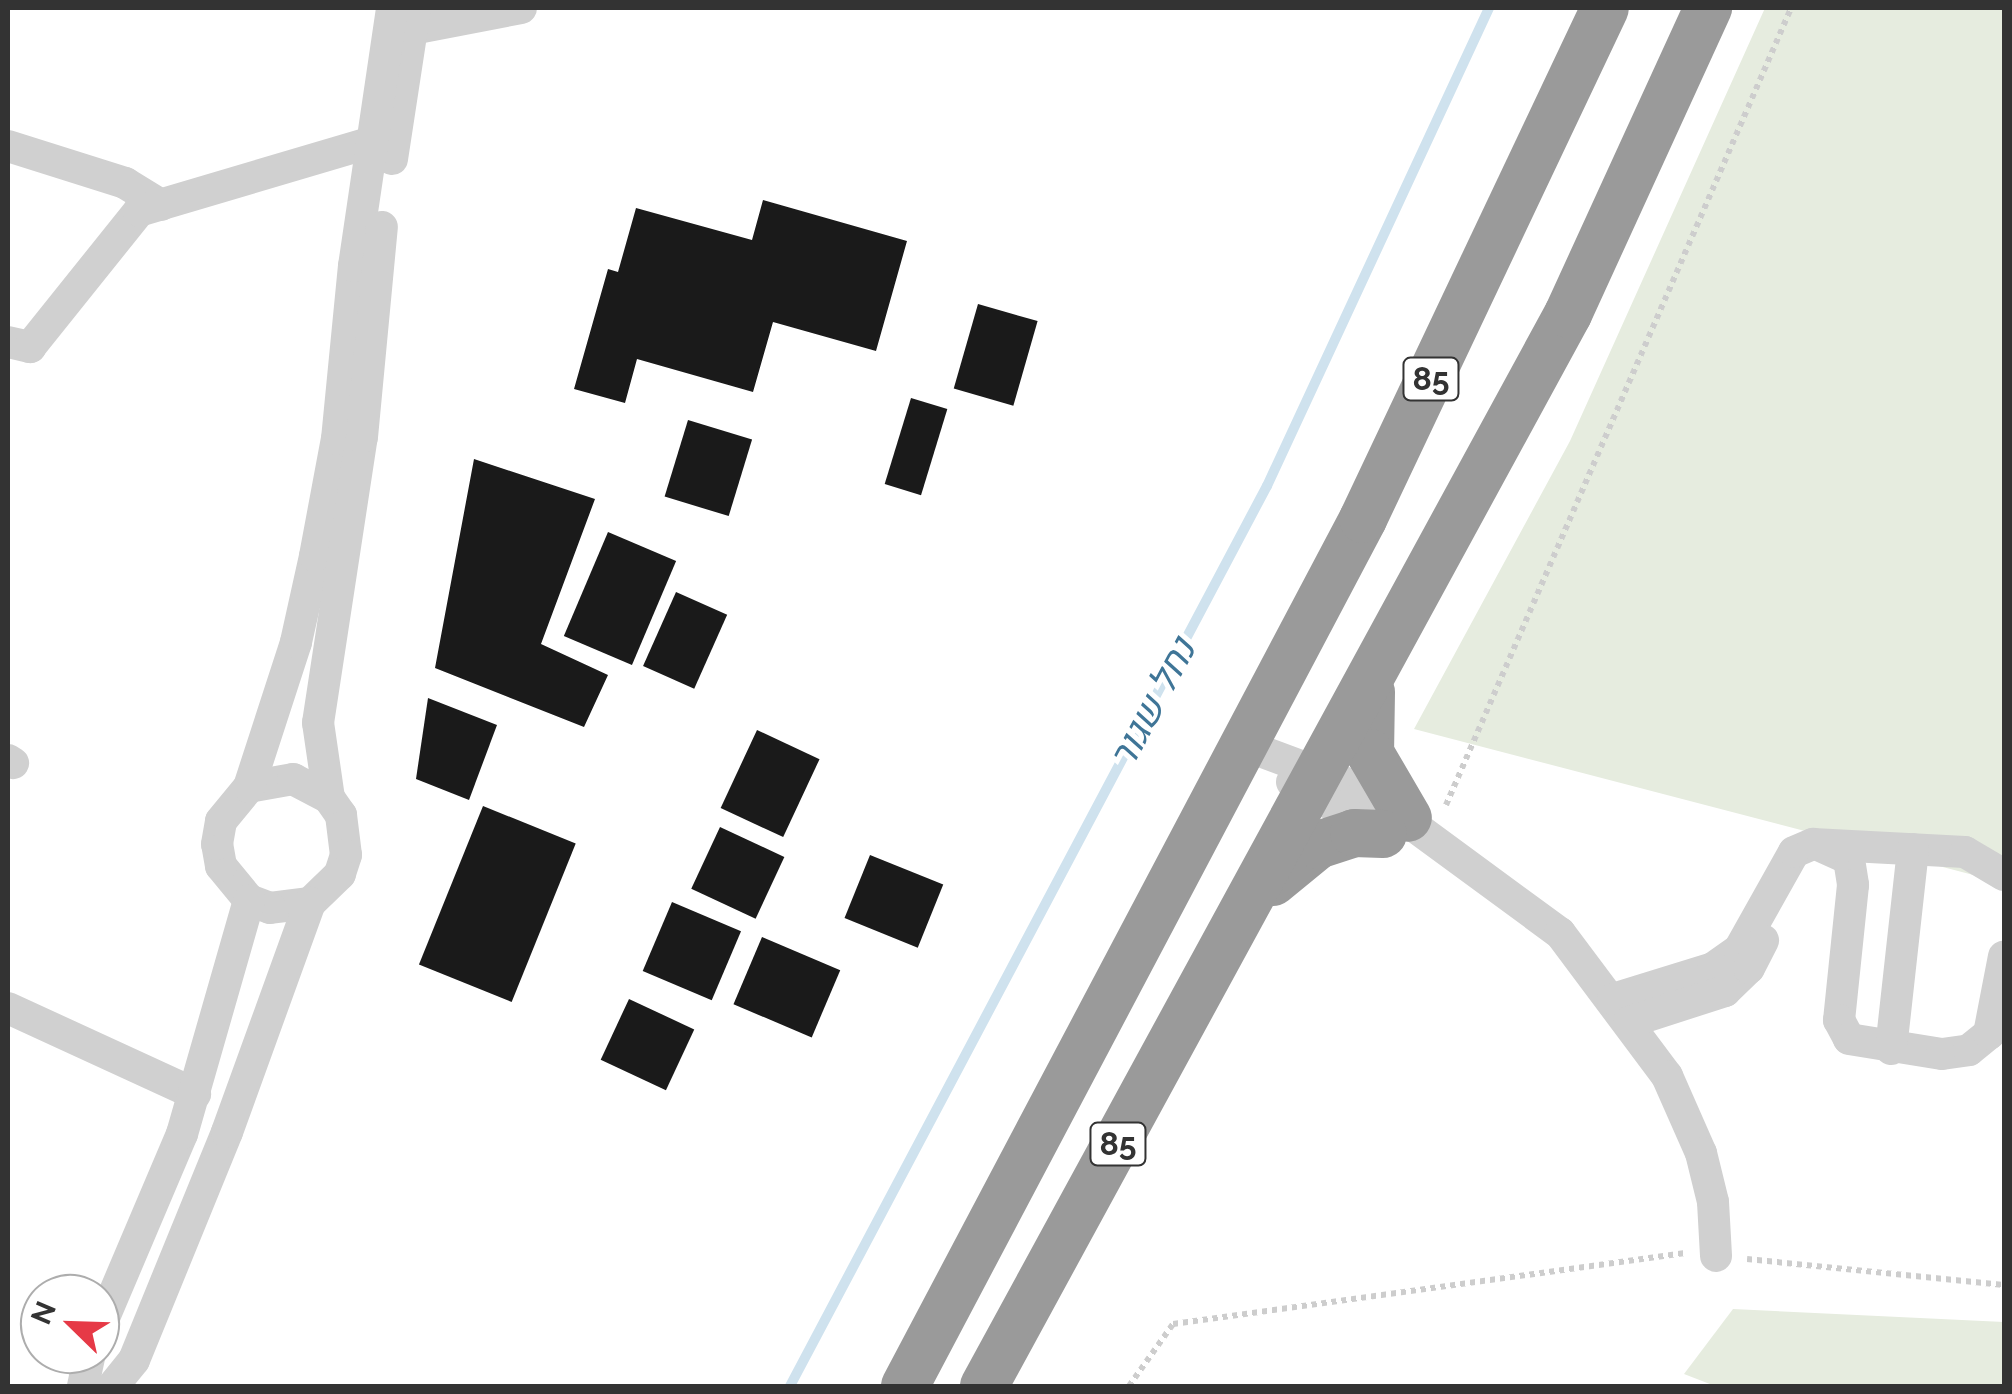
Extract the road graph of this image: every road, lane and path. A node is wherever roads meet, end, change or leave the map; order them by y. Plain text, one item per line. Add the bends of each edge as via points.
1 (521, 8) edge
2 (1605, 8) edge
3 (1708, 8) edge
4 (1792, 8) edge
5 (406, 15) edge
6 (372, 142) junction
7 (8, 146) edge
8 (160, 205) junction
9 (8, 342) edge
10 (1374, 676) junction
11 (1244, 744) junction
12 (1317, 783) junction
13 (250, 787) junction
14 (329, 798) junction
15 (1408, 829) junction
16 (1814, 844) junction
17 (1914, 850) junction
18 (1472, 868) junction
19 (2004, 876) edge
20 (249, 900) junction
21 (310, 902) junction
22 (1253, 902) junction
23 (2004, 956) edge
24 (8, 1008) edge
25 (1621, 1010) junction
26 (1891, 1049) junction
27 (195, 1094) junction
28 (1716, 1256) junction
29 (120, 1279) edge
30 (2004, 1285) edge
31 (113, 1386) edge
32 (905, 1386) edge
33 (984, 1386) edge
34 (1129, 1386) edge

1 - 5 street
2 - 11 highway, 85 via 1363,520
3 - 10 highway, 85 via 1568,314
4 - 15 path
5 - 6 street
5 - 14 street via 362,437 318,723
6 - 8 street
6 - 13 street via 319,536 296,642
7 - 8 street via 125,183
8 - 9 street via 139,211 30,347
10 - 12 highway, 85
10 - 15 highway via 1370,752
11 - 12 street
11 - 32 highway, 85
12 - 15 street
12 - 22 highway, 85
13 - 14 street via 293,779
13 - 20 street via 226,812 217,844 221,866
14 - 21 street via 341,815 346,855 328,891
15 - 18 street
15 - 18 street
15 - 22 highway via 1318,845
16 - 17 street
16 - 25 street via 1794,852 1776,880 1766,932 1750,968 1725,991
16 - 26 street via 1837,848 1848,859 1852,885 1838,1020 1848,1039
17 - 19 street via 1965,852
17 - 26 street
18 - 25 street via 1560,934
20 - 21 street via 270,908
20 - 27 street
21 - 31 street via 134,1360
22 - 33 highway, 85
23 - 26 street via 1989,1034 1969,1050
24 - 27 street
25 - 28 street via 1667,1076 1701,1153
27 - 29 street
28 - 30 path
28 - 34 path via 1683,1253 1173,1324

